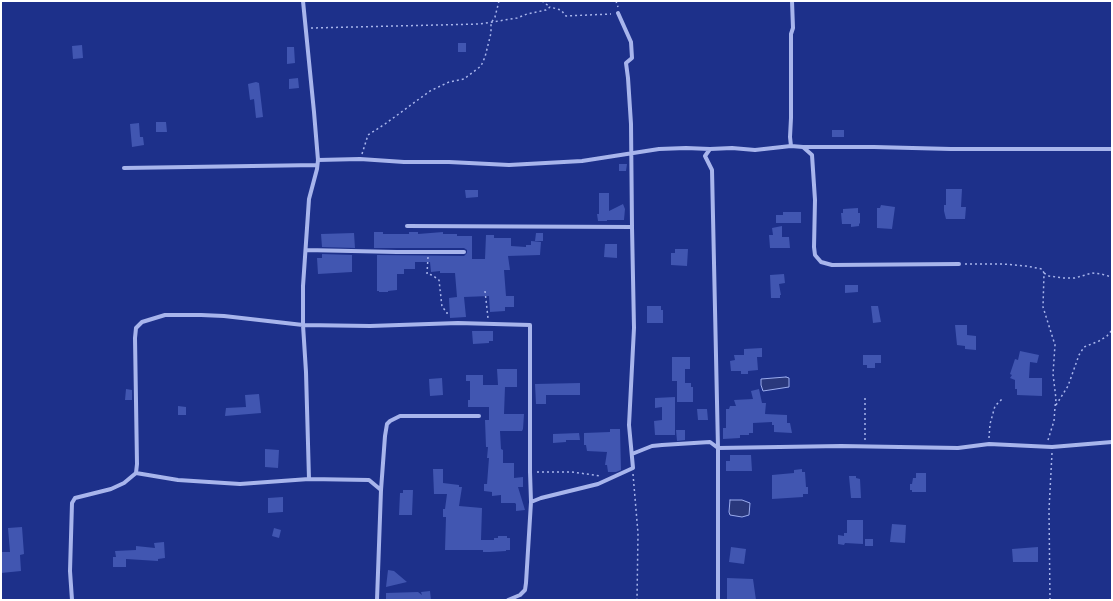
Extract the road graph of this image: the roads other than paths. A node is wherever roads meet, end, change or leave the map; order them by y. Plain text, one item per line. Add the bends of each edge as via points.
1 (303, 1) edge
2 (792, 1) edge
3 (618, 13) road end
4 (791, 146) junction
5 (802, 147) junction
6 (710, 149) junction
7 (1112, 149) edge
8 (631, 154) junction
9 (317, 163) junction
10 (124, 168) dead end
11 (407, 226) dead end
12 (632, 227) junction
13 (306, 250) junction
14 (464, 252) dead end
15 (959, 264) road end
16 (303, 325) junction
17 (479, 416) dead end
18 (1112, 442) edge
19 (718, 448) junction
20 (632, 454) junction
21 (136, 473) junction
22 (309, 479) junction
23 (381, 490) junction
24 (531, 502) junction
25 (72, 600) edge
26 (377, 600) edge
27 (508, 600) edge
28 (718, 600) edge

1 - 9 street
2 - 4 street
3 - 8 street via 631,42 632,58 626,63
4 - 5 street
4 - 6 street via 755,150
5 - 7 street
5 - 15 street via 812,155 815,200 814,247 815,255 821,262 832,265
6 - 8 street via 659,149
6 - 19 street via 705,156 712,170
8 - 9 street via 582,161 509,165 360,160
8 - 12 street
9 - 10 street
9 - 13 street via 309,199
11 - 12 street
12 - 20 street via 634,328 629,425
13 - 14 street
13 - 16 street
16 - 21 street via 201,315 165,315 142,322 136,328 135,338
16 - 22 street
16 - 24 street via 530,325
17 - 23 street via 400,416 390,421 385,436
18 - 19 street via 1052,447 989,444 958,448
19 - 20 street via 710,442 662,445
19 - 28 street
20 - 24 street via 633,468 598,484
21 - 22 street via 178,480 240,484
21 - 25 street via 124,483 75,498 72,503
22 - 23 street via 369,480
23 - 26 street
24 - 27 street via 525,590

